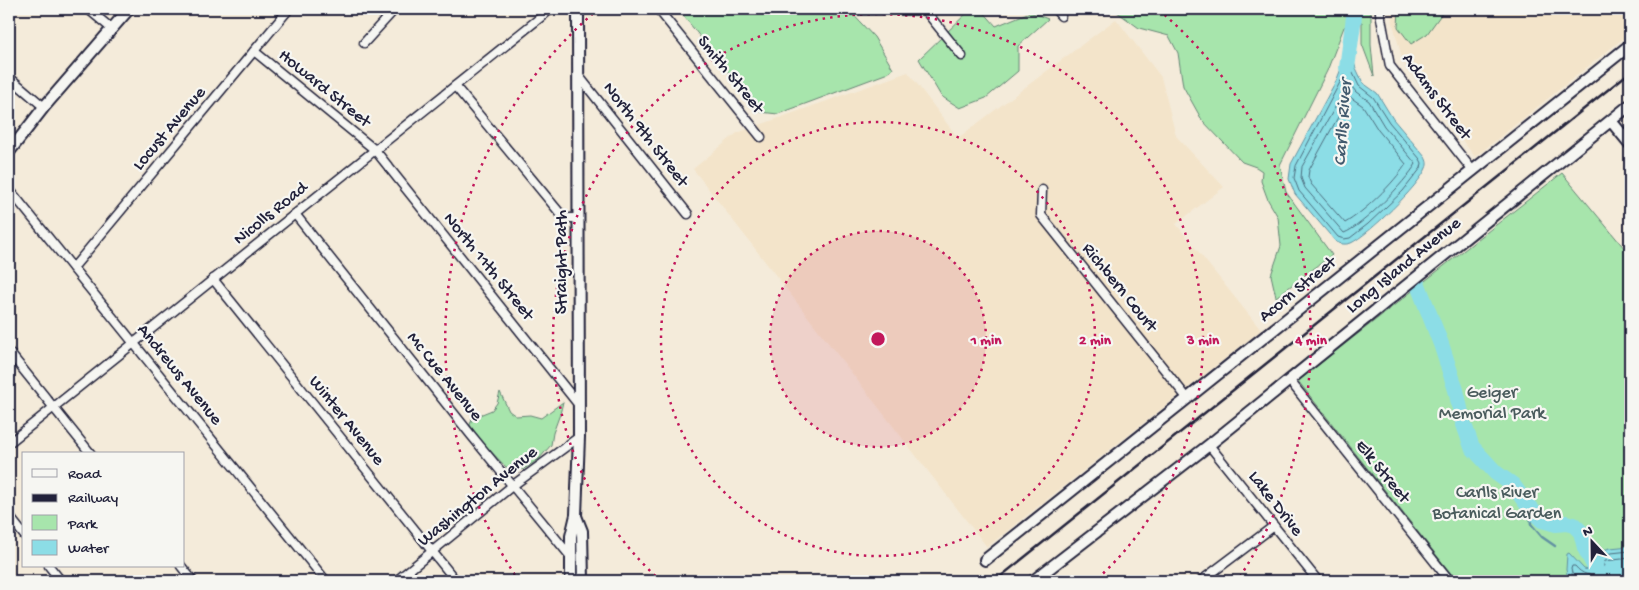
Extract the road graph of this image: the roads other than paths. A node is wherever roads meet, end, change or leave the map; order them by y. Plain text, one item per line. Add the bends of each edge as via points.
1 (88, 9) edge
2 (129, 9) edge
3 (289, 9) edge
4 (395, 9) edge
5 (551, 9) edge
6 (578, 9) edge
7 (658, 9) edge
8 (924, 9) edge
9 (1055, 9) edge
10 (1380, 9) edge
11 (1061, 16) dead end
12 (112, 29) junction
13 (364, 43) dead end
14 (1630, 45) edge
15 (254, 51) junction
16 (962, 56) dead end
17 (578, 75) junction
18 (9, 77) edge
19 (455, 86) junction
20 (44, 106) junction
21 (1630, 106) edge
22 (1611, 120) junction
23 (761, 137) dead end
24 (1630, 144) edge
25 (375, 150) junction
26 (9, 152) edge
27 (1473, 171) junction
28 (9, 188) edge
29 (1042, 190) dead end
30 (295, 214) junction
31 (688, 214) dead end
32 (578, 218) junction
33 (73, 268) junction
34 (213, 280) junction
35 (135, 343) junction
36 (9, 352) edge
37 (1290, 380) junction
38 (1188, 399) junction
39 (578, 404) junction
40 (53, 407) junction
41 (579, 437) junction
42 (9, 443) edge
43 (1210, 445) junction
44 (89, 452) edge
45 (512, 486) junction
46 (576, 515) junction
47 (9, 516) edge
48 (1274, 526) junction
49 (22, 532) edge
50 (433, 552) junction
51 (571, 557) junction
52 (986, 560) dead end
53 (51, 568) edge
54 (183, 568) edge
55 (61, 581) edge
56 (193, 581) edge
57 (326, 581) edge
58 (396, 581) edge
59 (456, 581) edge
60 (571, 581) edge
61 (583, 581) edge
62 (1033, 581) edge
63 (1202, 581) edge
64 (1318, 581) edge
65 (1450, 581) edge

1 - 12 street
2 - 12 street
3 - 15 street, Locust Avenue
4 - 13 street
5 - 19 street, Nicolls Road
6 - 17 street, Straight Path
7 - 23 street, Smith Street
8 - 16 street
9 - 11 street
10 - 27 street, Adams Street via 1390,66
12 - 20 street
14 - 27 street, Acorn Street
15 - 25 street, Howard Street
15 - 33 street, Locust Avenue
17 - 31 street, North 9th Street
17 - 32 street, Straight Path
18 - 20 street
19 - 25 street, Nicolls Road
19 - 32 street via 564,218
20 - 26 street
21 - 22 street, Long Island Avenue
22 - 24 street
22 - 37 street, Long Island Avenue
25 - 30 street, Nicolls Road
25 - 39 street, North 11th Street
27 - 38 street, Acorn Street
28 - 33 street, Andrews Avenue
29 - 38 street, Richbern Court via 1042,215
30 - 34 street, Nicolls Road
30 - 45 street, Mc Cue Avenue
32 - 39 street, Straight Path
33 - 35 street, Andrews Avenue
34 - 35 street, Nicolls Road
34 - 50 street, Winter Avenue
35 - 40 street, Nicolls Road
35 - 57 street, Andrews Avenue
36 - 40 street
37 - 43 street, Long Island Avenue
37 - 65 street, Elk Street
38 - 52 street, Acorn Street
39 - 41 street, Straight Path
40 - 42 street, Nicolls Road
40 - 44 street
41 - 45 street, Washington Avenue
41 - 46 street, Straight Path
43 - 48 street, Lake Drive
43 - 62 street, Long Island Avenue
45 - 50 street, Washington Avenue
45 - 51 street, Mc Cue Avenue
46 - 51 street, Straight Path
46 - 61 street, Straight Path via 582,531
47 - 49 street
48 - 63 street
48 - 64 street, Lake Drive
50 - 58 street, Washington Avenue
50 - 59 street, Winter Avenue
51 - 60 street, Straight Path
53 - 55 street
54 - 56 street

